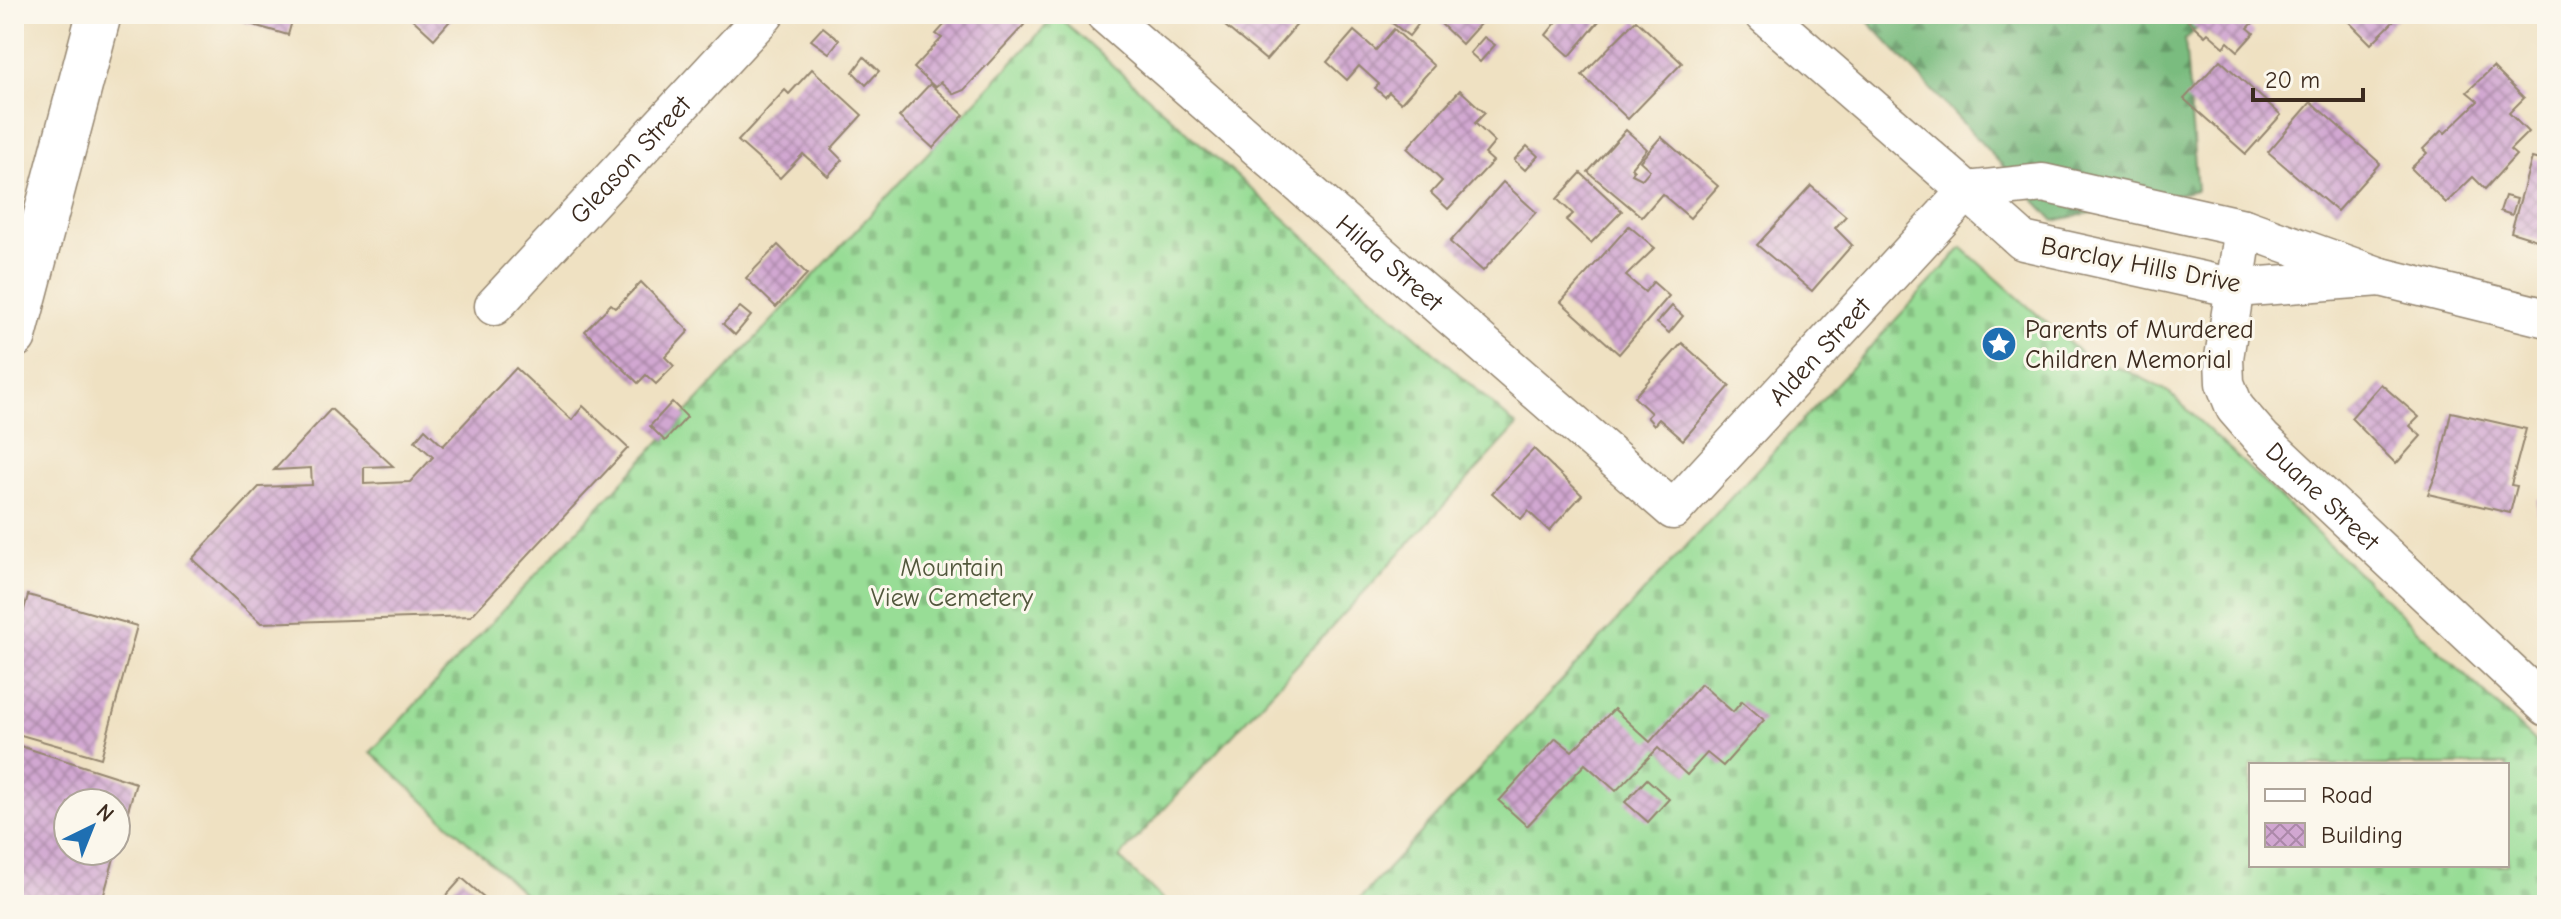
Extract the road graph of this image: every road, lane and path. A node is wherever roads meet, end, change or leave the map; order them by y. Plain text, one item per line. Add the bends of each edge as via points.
1 (99, 14) edge
2 (765, 14) edge
3 (1105, 14) edge
4 (1764, 14) edge
5 (1967, 191) junction
6 (2244, 228) junction
7 (2381, 277) junction
8 (2235, 288) junction
9 (494, 306) dead end
10 (2547, 318) edge
11 (14, 336) edge
12 (1673, 510) joint
13 (2547, 707) edge

1 - 11 main road
2 - 9 street, Gleason Street
3 - 12 street, Hilda Street
4 - 5 street, Barclay Hills Drive
5 - 6 street, Barclay Hills Drive via 2043,183
5 - 8 street, Barclay Hills Drive via 2023,241
5 - 12 street, Alden Street
6 - 7 street, Barclay Hills Drive
6 - 8 street, Duane Street
7 - 8 street, Barclay Hills Drive
7 - 10 street, Barclay Hills Drive
8 - 13 street, Duane Street via 2224,358 2225,383 2235,408

